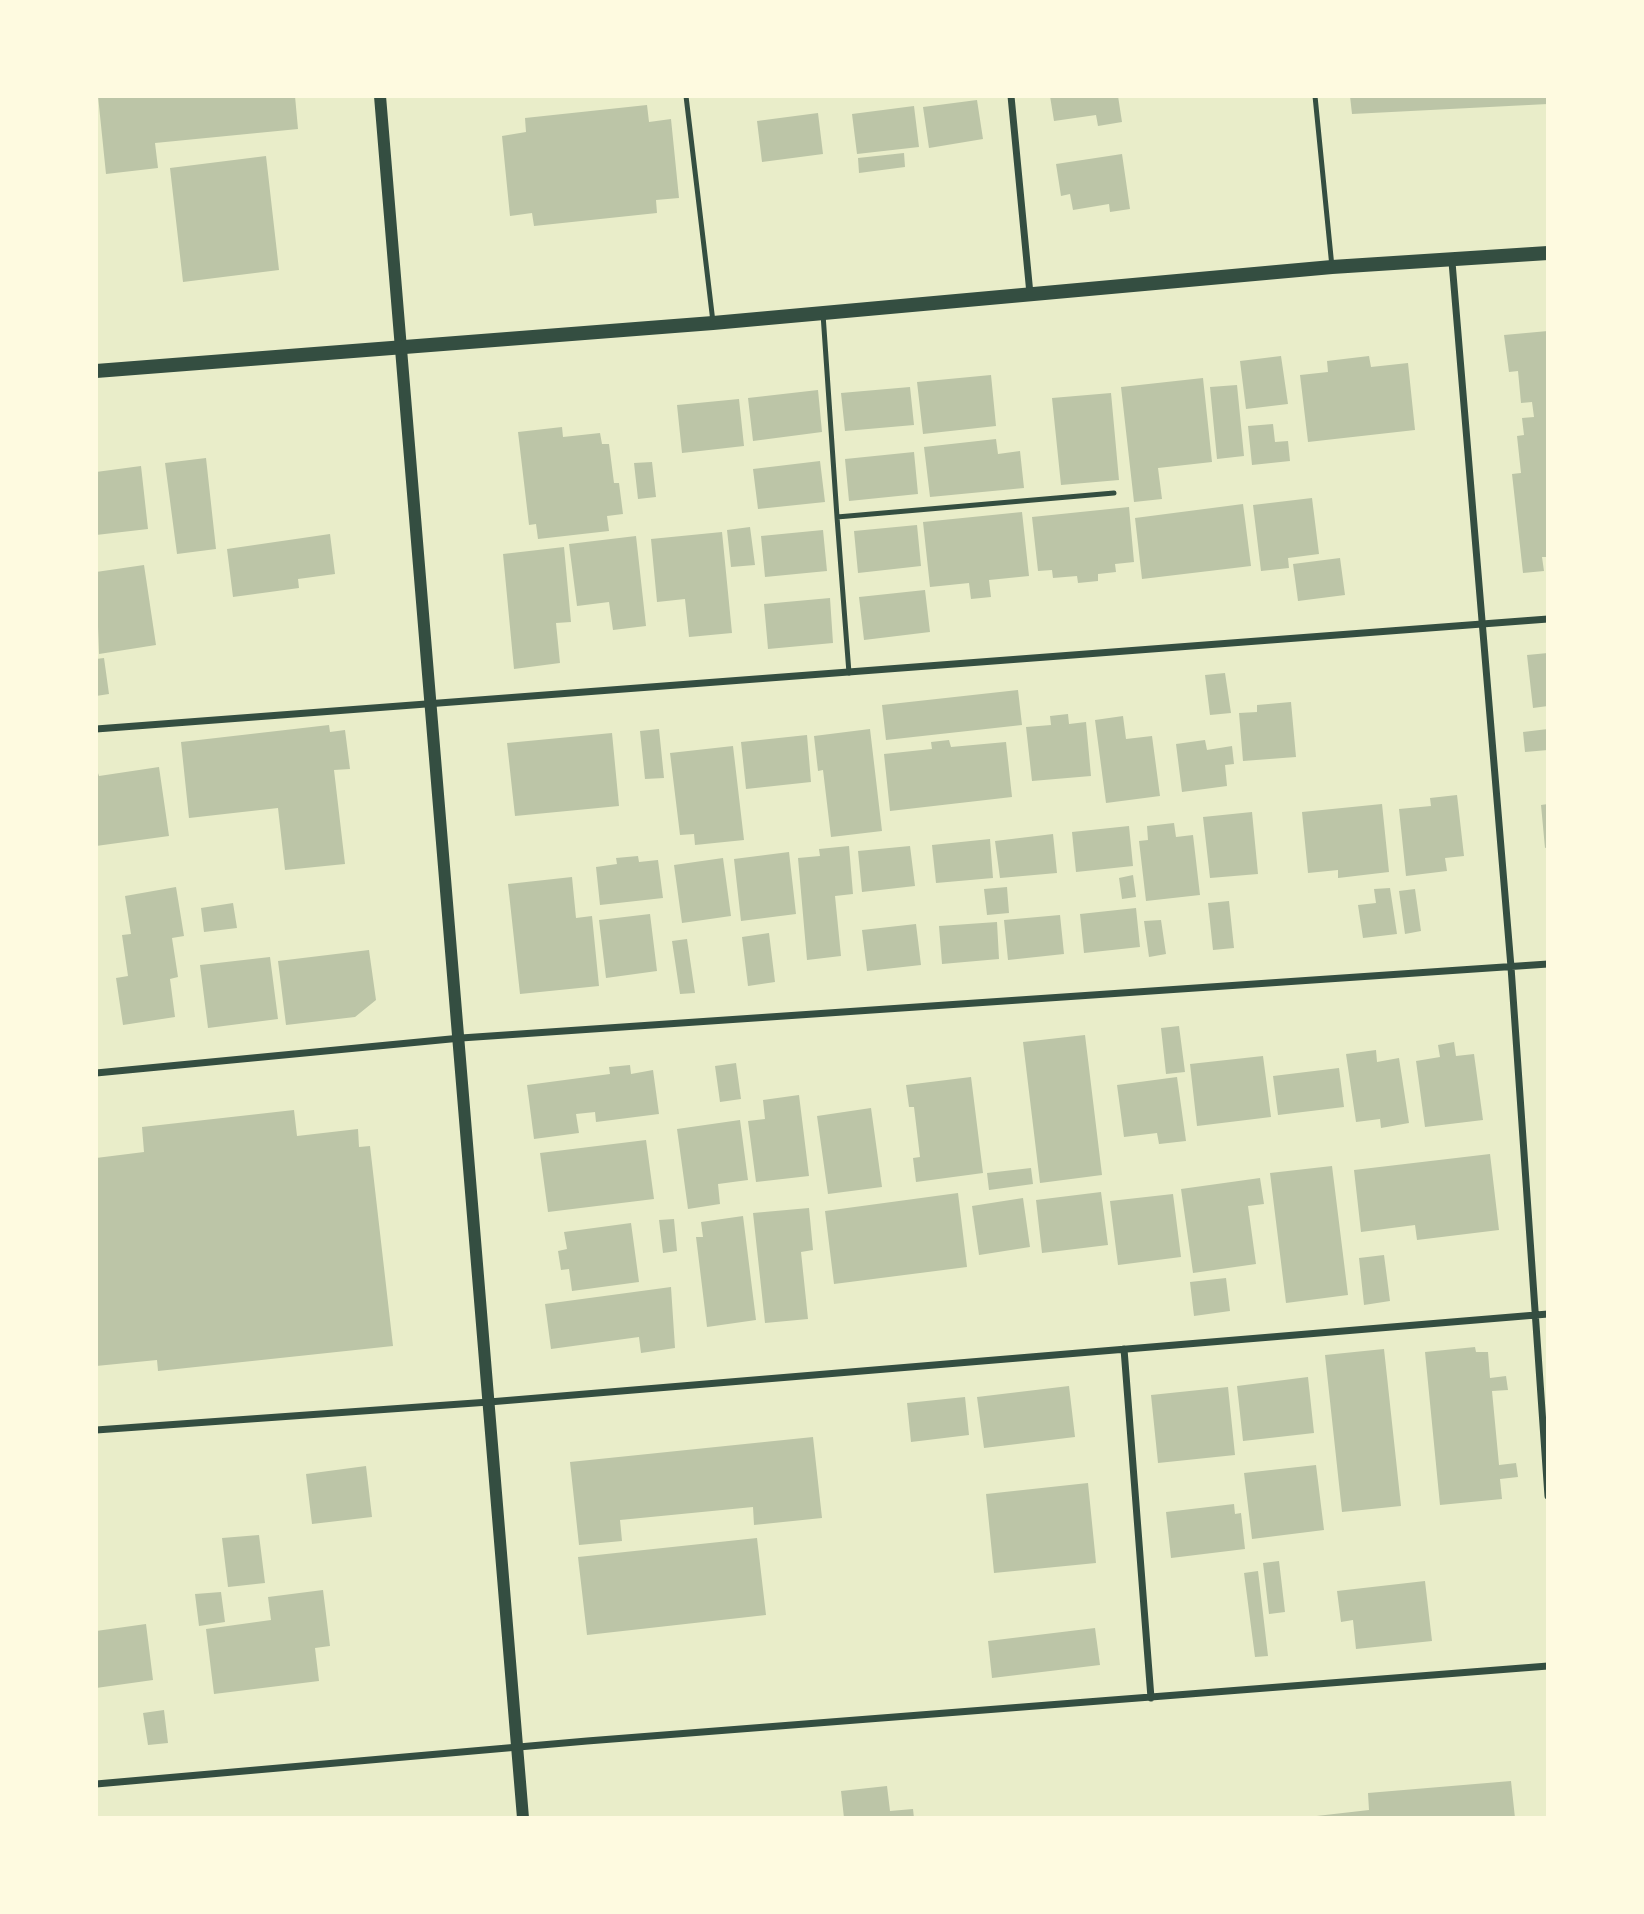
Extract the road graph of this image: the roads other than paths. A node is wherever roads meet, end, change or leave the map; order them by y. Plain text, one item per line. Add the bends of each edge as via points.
1 (380, 96) edge
2 (686, 96) edge
3 (1011, 96) edge
4 (1315, 96) edge
5 (1548, 253) edge
6 (1452, 262) junction
7 (1332, 267) junction
8 (1030, 295) junction
9 (823, 313) junction
10 (713, 323) junction
11 (399, 349) junction
12 (96, 371) edge
13 (1114, 493) dead end
14 (837, 517) junction
15 (1548, 619) edge
16 (1483, 625) junction
17 (849, 673) junction
18 (431, 704) junction
19 (96, 729) edge
20 (1548, 964) edge
21 (1511, 967) junction
22 (461, 1038) junction
23 (96, 1073) edge
24 (1548, 1314) edge
25 (1534, 1315) junction
26 (1124, 1349) junction
27 (489, 1402) junction
28 (96, 1430) edge
29 (1548, 1496) edge
30 (1548, 1666) edge
31 (1151, 1698) junction
32 (517, 1747) junction
33 (96, 1784) edge
34 (523, 1818) edge

1 - 11 street
2 - 10 lane
3 - 8 street
4 - 7 lane
5 - 6 main road
6 - 7 main road
6 - 16 street
7 - 8 main road
8 - 9 main road
9 - 10 main road
9 - 14 lane
10 - 11 main road
11 - 12 main road
11 - 18 street
13 - 14 lane
14 - 17 lane
15 - 16 street
16 - 17 street
16 - 21 street
17 - 18 street
18 - 19 street
18 - 22 street
20 - 21 street
21 - 22 street
21 - 25 street
22 - 23 street
22 - 27 street
24 - 25 street
25 - 26 street
25 - 29 street
26 - 27 street
26 - 31 street
27 - 28 street
27 - 32 street
30 - 31 street
31 - 32 street
32 - 33 street
32 - 34 street

